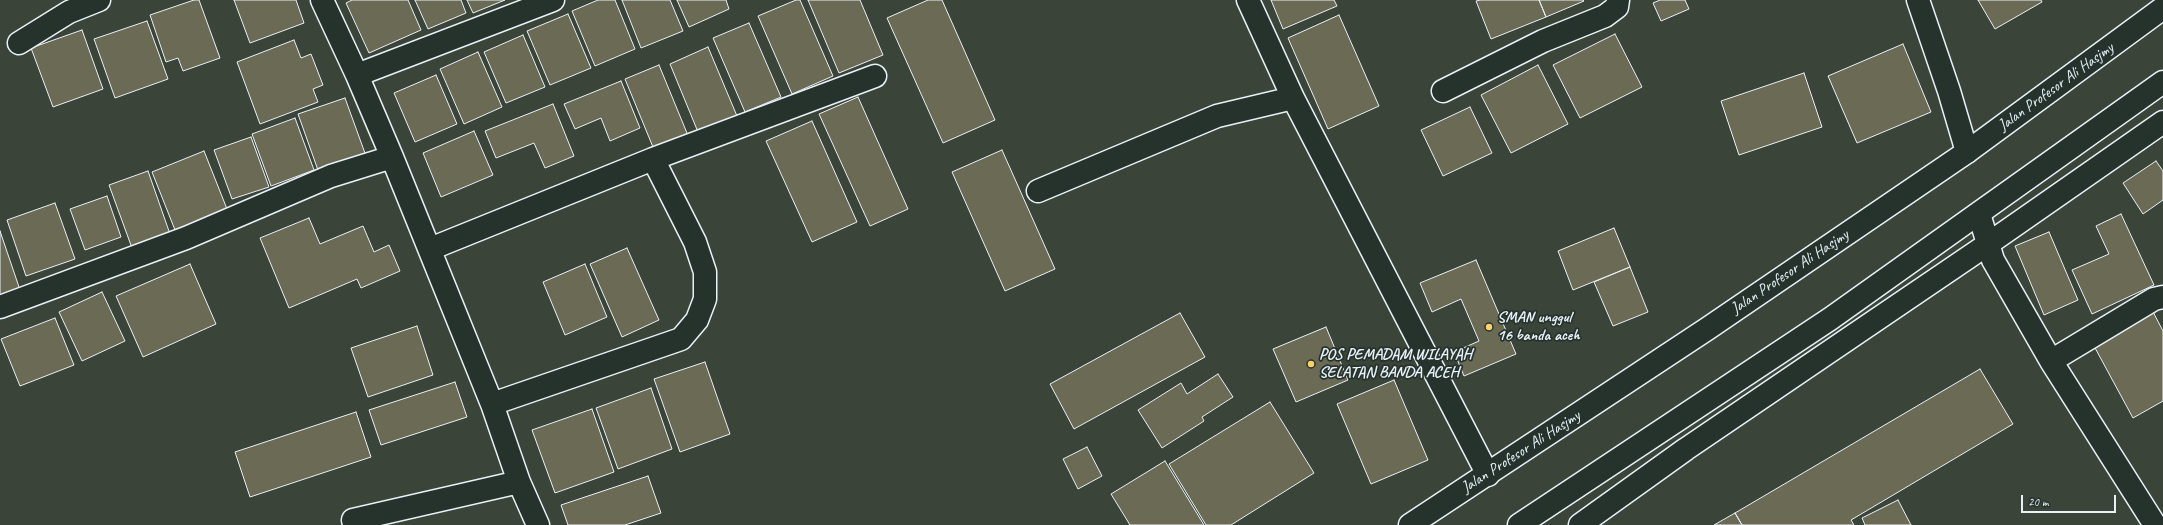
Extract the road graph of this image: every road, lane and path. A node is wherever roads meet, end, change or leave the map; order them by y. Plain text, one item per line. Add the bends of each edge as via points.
1 (99, 0) edge
2 (322, 0) edge
3 (553, 0) edge
4 (1248, 0) edge
5 (1618, 0) edge
6 (1918, 0) edge
7 (2163, 8) edge
8 (19, 43) dead end
9 (357, 75) junction
10 (875, 76) dead end
11 (2163, 82) edge
12 (1442, 91) dead end
13 (1293, 98) junction
14 (2163, 122) edge
15 (1966, 152) junction
16 (392, 157) junction
17 (653, 159) junction
18 (1038, 191) dead end
19 (1979, 214) junction
20 (1988, 244) junction
21 (430, 249) junction
22 (2163, 297) edge
23 (0, 307) edge
24 (2051, 361) junction
25 (492, 404) junction
26 (1488, 475) junction
27 (519, 482) junction
28 (353, 520) dead end
29 (538, 525) edge
30 (1410, 525) edge
31 (1519, 525) edge
32 (1580, 525) edge
33 (2155, 525) edge

1 - 8 street via 69,12
2 - 9 street
3 - 9 street
4 - 13 street
5 - 12 street via 1617,7 1605,16 1543,41
6 - 15 street via 1949,91
7 - 15 street, Jalan Profesor Ali Hasjmy
9 - 16 street
10 - 17 street
11 - 19 street
13 - 18 street via 1217,116
13 - 26 street
14 - 20 street
15 - 26 street, Jalan Profesor Ali Hasjmy
16 - 21 street
16 - 23 street via 331,176 186,238
17 - 21 street
17 - 25 street via 695,242 705,272 705,299 697,320 681,339
19 - 20 street
19 - 31 street via 1713,398
20 - 24 street via 1993,260
20 - 32 street
21 - 25 street
22 - 24 street via 2154,299
24 - 33 street
25 - 27 street
26 - 30 street, Jalan Profesor Ali Hasjmy
27 - 28 street
27 - 29 street

